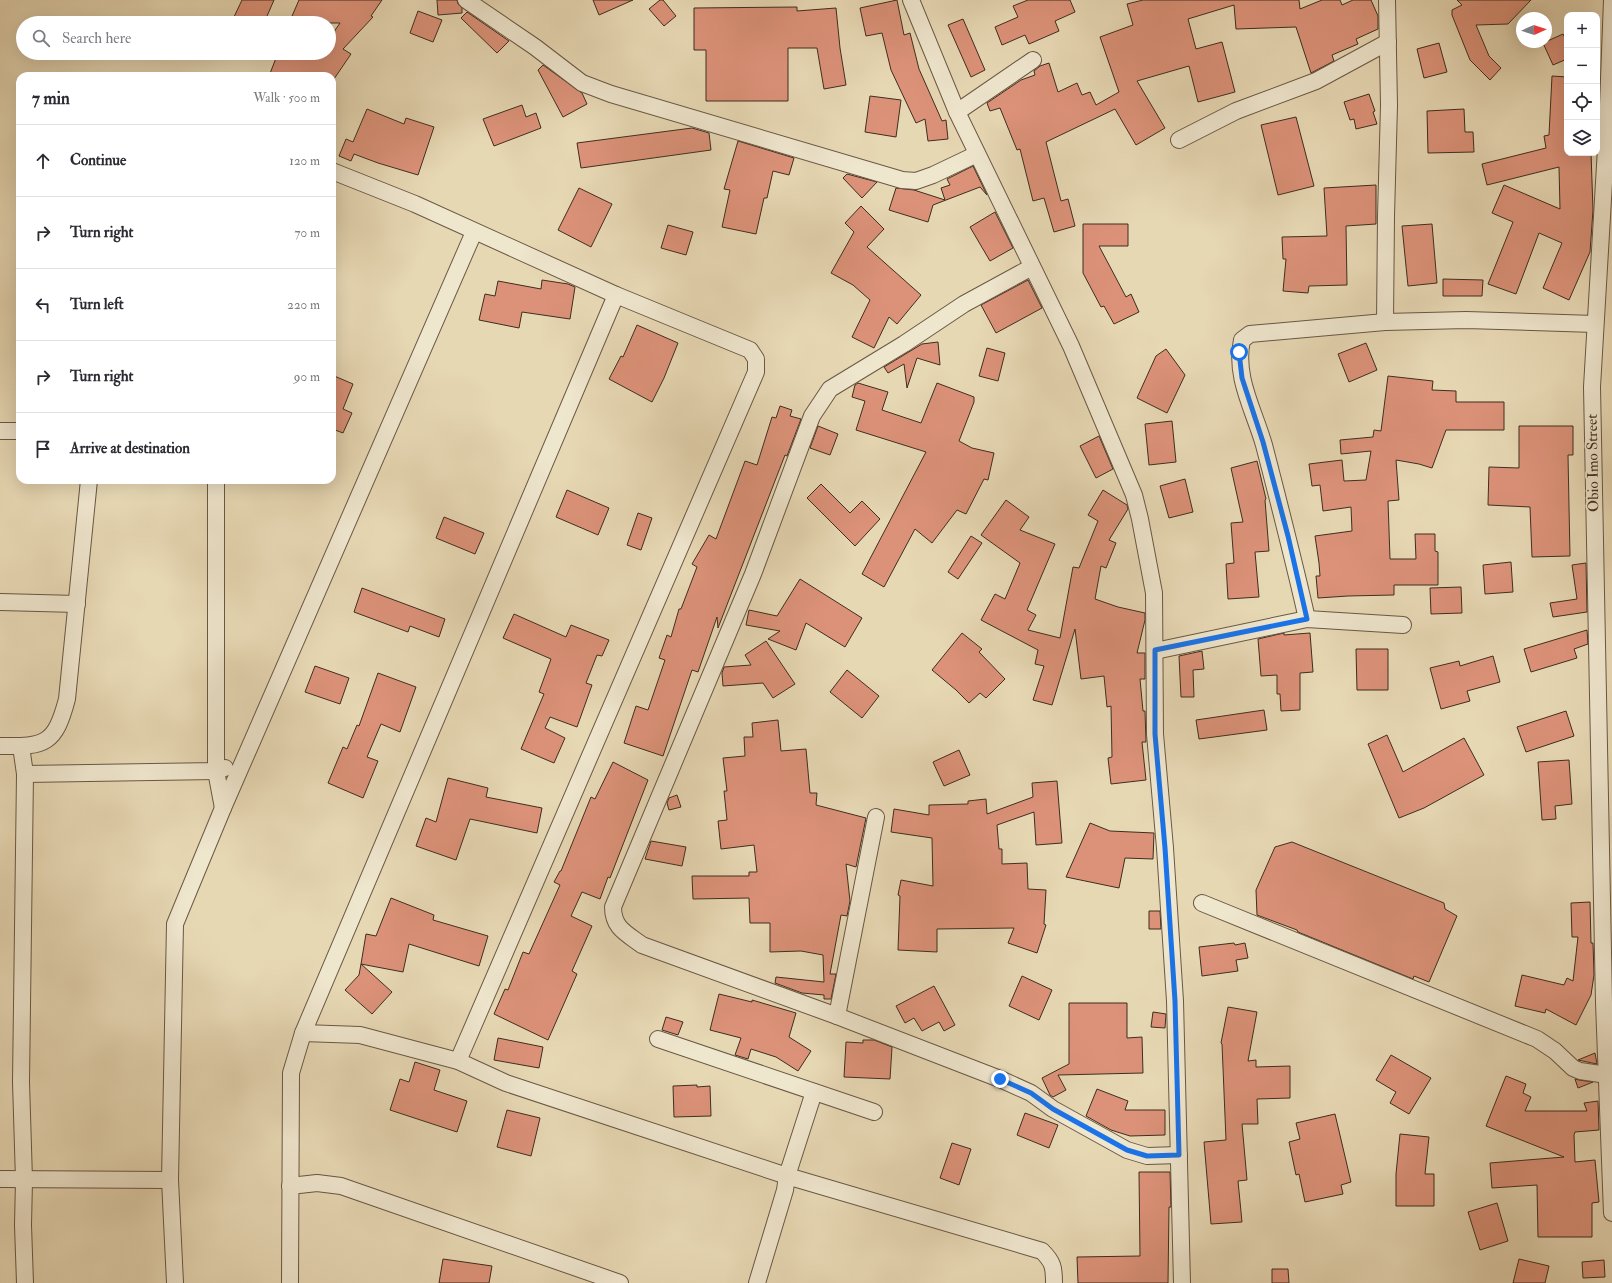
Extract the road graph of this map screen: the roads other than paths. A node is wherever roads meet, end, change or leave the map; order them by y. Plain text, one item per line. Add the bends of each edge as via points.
1 (466, 0) edge
2 (911, 0) edge
3 (1387, 0) edge
4 (1612, 0) edge
5 (1388, 42) junction
6 (1033, 60) dead end
7 (957, 112) junction
8 (1609, 132) edge
9 (1179, 140) dead end
10 (977, 154) junction
11 (336, 172) edge
12 (474, 232) junction
13 (1032, 267) junction
14 (616, 295) junction
15 (1385, 322) junction
16 (1596, 324) junction
17 (0, 431) edge
18 (16, 431) edge
19 (89, 484) edge
20 (216, 484) edge
21 (0, 602) edge
22 (77, 604) junction
23 (1307, 619) junction
24 (1403, 625) dead end
25 (1155, 650) junction
26 (0, 746) edge
27 (21, 746) junction
28 (242, 762) junction
29 (216, 771) junction
30 (25, 774) junction
31 (223, 808) junction
32 (876, 817) dead end
33 (1202, 903) dead end
34 (1608, 1003) edge
35 (837, 1016) junction
36 (303, 1033) junction
37 (658, 1039) dead end
38 (458, 1061) junction
39 (1607, 1074) junction
40 (814, 1092) junction
41 (874, 1112) dead end
42 (1179, 1155) junction
43 (788, 1176) junction
44 (0, 1179) edge
45 (24, 1180) junction
46 (170, 1180) junction
47 (290, 1186) junction
48 (1612, 1213) edge
49 (25, 1283) edge
50 (175, 1283) edge
51 (290, 1283) edge
52 (620, 1283) edge
53 (757, 1283) edge
54 (1054, 1283) edge
55 (1182, 1283) edge

1 - 10 street via 582,83 611,94 902,180 916,181
2 - 7 street
3 - 5 street
4 - 8 street, Obio Imo Street
5 - 9 street via 1316,81 1236,111
5 - 15 street
6 - 7 street
7 - 10 street
8 - 16 street, Obio Imo Street
10 - 13 street
11 - 12 street via 415,204
12 - 14 street
12 - 28 street
13 - 25 street via 1071,346 1134,495 1154,593
13 - 35 street via 964,304 830,389 812,416 753,574 613,906 613,917 619,928 642,945
14 - 36 street
14 - 38 street via 750,350 756,359 756,372
15 - 16 street via 1466,320
15 - 23 street via 1250,334 1242,340 1239,352 1242,378 1265,449
16 - 34 street, Obio Imo Street via 1592,394
17 - 18 street
19 - 22 street
20 - 29 street
21 - 22 street
22 - 27 street via 67,699 61,719 48,740 36,745
23 - 24 street
23 - 25 street
25 - 42 street via 1155,734 1175,1001
26 - 27 street
27 - 30 street
28 - 29 street
28 - 31 street
29 - 30 street
29 - 31 street
30 - 45 street via 21,1082
31 - 46 street via 175,924
32 - 35 street
33 - 39 street via 1537,1039 1580,1071
34 - 39 street, Obio Imo Street
35 - 42 street via 1031,1093 1053,1109 1127,1150 1147,1156
36 - 38 street via 360,1035
36 - 47 street via 291,1073
37 - 40 street
38 - 43 street via 506,1083
39 - 48 street, Obio Imo Street
40 - 41 street
40 - 43 street
42 - 55 street
43 - 53 street
43 - 54 street via 1042,1251 1054,1268
44 - 45 street
45 - 46 street
45 - 49 street via 22,1225
46 - 50 street
47 - 51 street
47 - 52 street via 317,1183 341,1186

